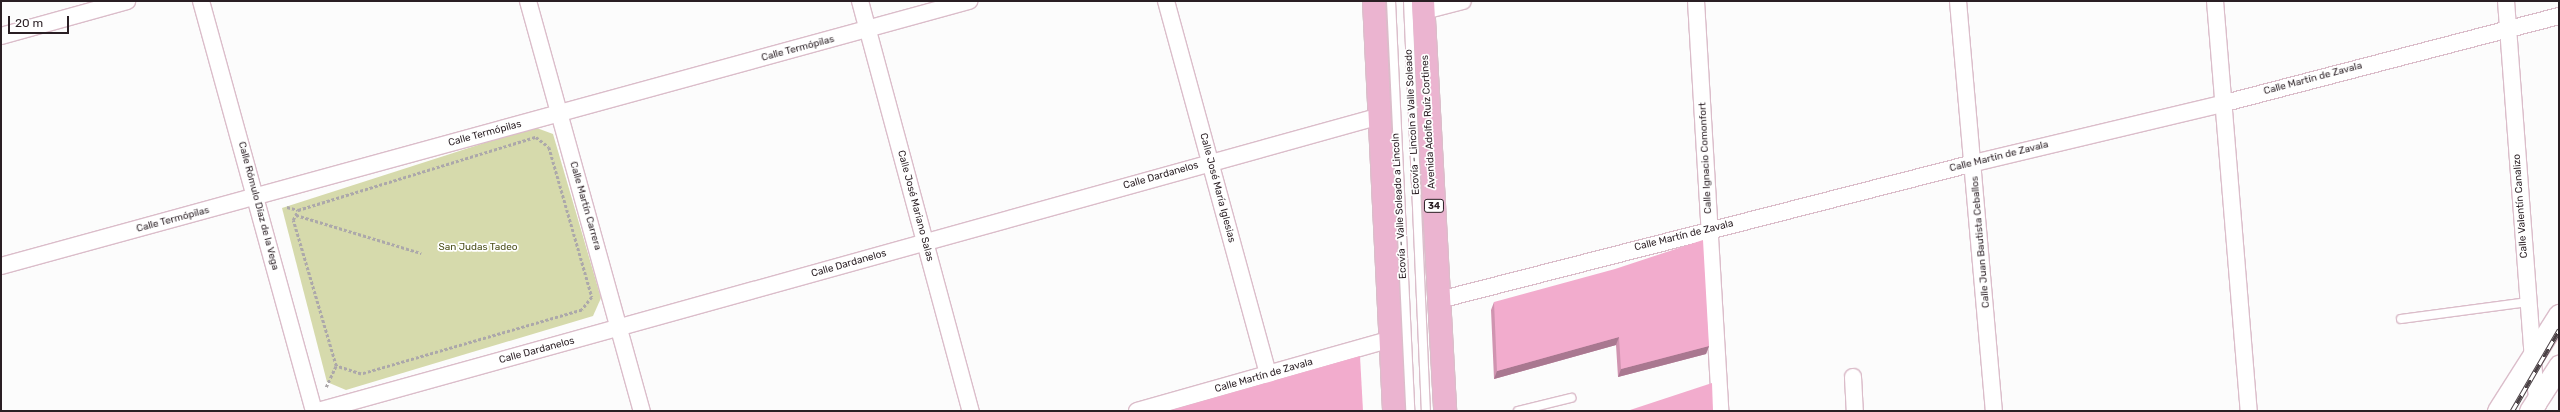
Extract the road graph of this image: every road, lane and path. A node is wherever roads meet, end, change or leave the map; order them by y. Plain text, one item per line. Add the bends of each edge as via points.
1 (127, 1) edge
2 (201, 1) edge
3 (528, 1) edge
4 (860, 1) edge
5 (969, 1) edge
6 (1166, 1) edge
7 (1374, 1) edge
8 (1391, 1) edge
9 (1463, 1) edge
10 (1696, 1) edge
11 (1958, 1) edge
12 (2215, 1) edge
13 (2506, 1) edge
14 (1418, 4) edge
15 (2559, 16) edge
16 (2508, 28) junction
17 (869, 30) junction
18 (1, 36) edge
19 (2225, 103) junction
20 (559, 114) junction
21 (1380, 116) junction
22 (1210, 163) junction
23 (1974, 163) junction
24 (256, 198) junction
25 (296, 215) junction
26 (1710, 230) junction
27 (925, 242) junction
28 (421, 253) dead end
29 (1, 266) edge
30 (1439, 300) junction
31 (2528, 302) junction
32 (2559, 315) edge
33 (2401, 319) dead end
34 (619, 328) junction
35 (1391, 339) junction
36 (2532, 355) junction
37 (2559, 366) edge
38 (1268, 375) junction
39 (1853, 377) dead end
40 (1571, 398) dead end
41 (2535, 407) edge
42 (1998, 409) edge
43 (314, 411) edge
44 (318, 411) edge
45 (642, 411) edge
46 (970, 411) edge
47 (1137, 411) edge
48 (1394, 411) edge
49 (1410, 411) edge
50 (1426, 411) edge
51 (1445, 411) edge
52 (1518, 411) edge
53 (1720, 411) edge
54 (1856, 411) edge
55 (2250, 411) edge
56 (2498, 411) edge

1 - 18 street
2 - 24 street, Calle Rómulo Díaz de la Vega
3 - 20 street, Calle Martín Carrera
4 - 17 street, Calle José Mariano Salas
5 - 17 street, Calle Termópilas
6 - 22 street, Calle José María Iglesias
7 - 21 main road
8 - 49 lane, Ecovía - Valle Soleado a Lincoln
9 - 14 street
10 - 26 street, Calle Ignacio Comonfort
11 - 23 street, Calle Juan Bautista Ceballos
12 - 19 street
13 - 16 street, Calle Valentín Canalizo
14 - 30 main road, Avenida Adolfo Ruíz Cortines / 34
14 - 50 lane, Ecovía - Lincoln a Valle Soleado
15 - 16 street, Calle Martín de Zavala
16 - 19 street, Calle Martín de Zavala
16 - 31 street, Calle Valentín Canalizo
17 - 20 street, Calle Termópilas
17 - 27 street, Calle José Mariano Salas
19 - 23 street, Calle Martín de Zavala
19 - 55 street
20 - 24 street, Calle Termópilas
20 - 34 street, Calle Martín Carrera
21 - 22 street, Calle Dardanelos
21 - 35 main road
22 - 27 street, Calle Dardanelos
22 - 38 street, Calle José María Iglesias
23 - 26 street, Calle Martín de Zavala
23 - 42 street, Calle Juan Bautista Ceballos
24 - 29 street, Calle Termópilas
24 - 43 street, Calle Rómulo Díaz de la Vega
25 - 25 path via 292,220 336,366 361,374 582,310 592,297 549,146 536,137 298,210
25 - 28 path
26 - 30 street, Calle Martín de Zavala
26 - 53 street, Calle Ignacio Comonfort
27 - 34 street, Calle Dardanelos
27 - 46 street, Calle José Mariano Salas
30 - 51 main road, Avenida Adolfo Ruíz Cortines / 34
31 - 33 lane
31 - 36 street, Calle Valentín Canalizo
32 - 36 street
34 - 44 street, Calle Dardanelos
34 - 45 street, Calle Martín Carrera
35 - 38 street, Calle Martín de Zavala
35 - 48 main road
36 - 41 street, Calle Valentín Canalizo
36 - 56 street
37 - 41 street
38 - 47 street, Calle Martín de Zavala
39 - 54 street
40 - 52 lane

